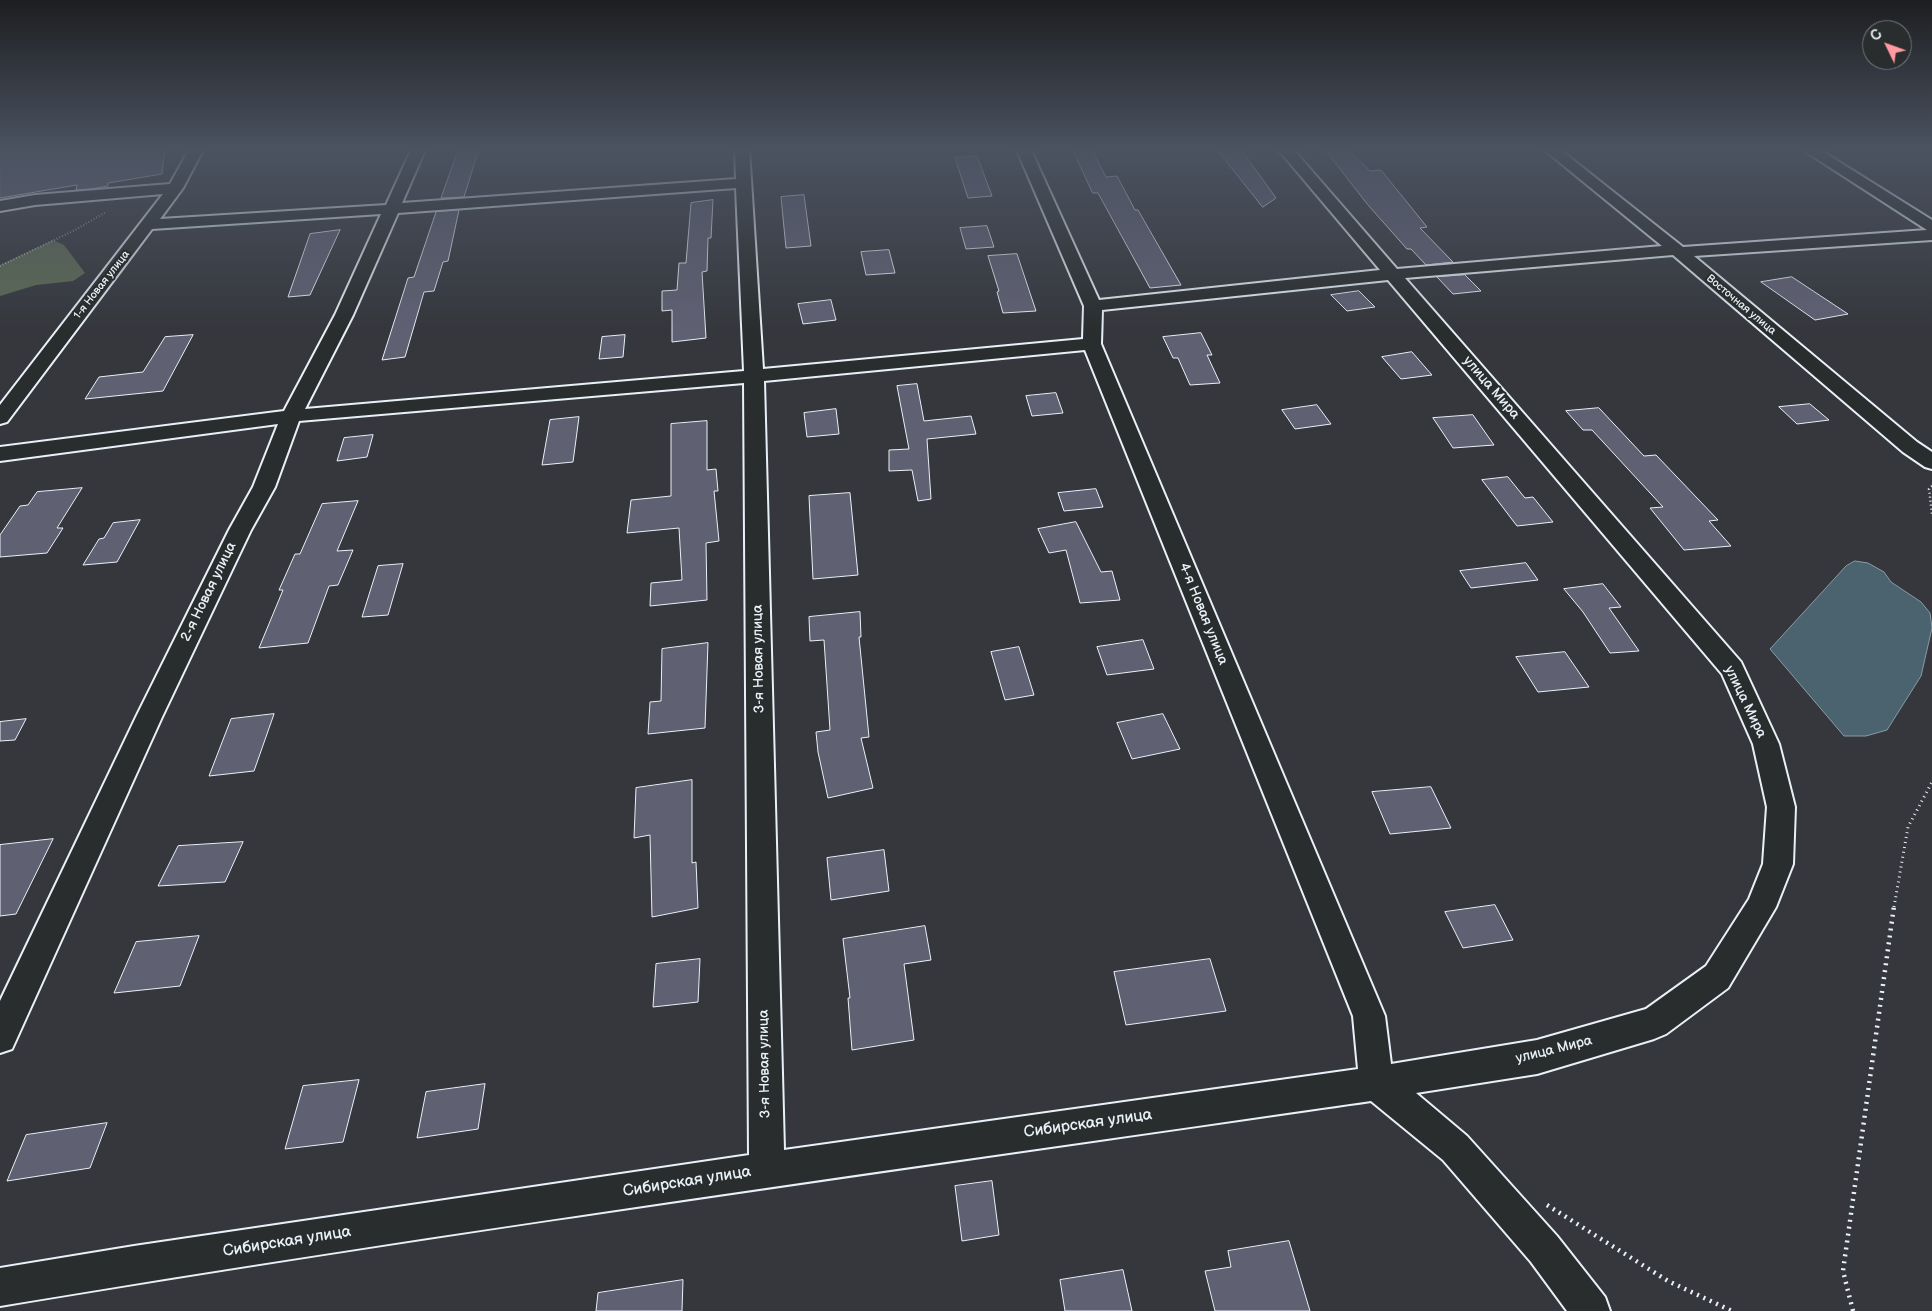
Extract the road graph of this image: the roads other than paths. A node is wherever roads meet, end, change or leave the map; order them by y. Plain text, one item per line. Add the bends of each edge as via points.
1 (160, 209) edge
2 (387, 209) edge
3 (390, 209) edge
4 (744, 209) edge
5 (1050, 209) edge
6 (1336, 209) edge
7 (1625, 209) edge
8 (1904, 209) edge
9 (149, 224) junction
10 (1932, 227) edge
11 (1932, 235) edge
12 (1677, 251) junction
13 (1392, 274) junction
14 (1093, 306) junction
15 (1092, 344) junction
16 (754, 376) junction
17 (291, 416) junction
18 (0, 418) edge
19 (0, 454) edge
20 (1932, 462) edge
21 (0, 1037) edge
22 (1376, 1083) junction
23 (767, 1170) junction
24 (0, 1287) edge
25 (1591, 1311) edge

1 - 9 street, 1-я Новая улица
2 - 9 street
3 - 17 street, 2-я Новая улица via 344,315
4 - 16 street, 3-я Новая улица
5 - 14 street, 4-я Новая улица
6 - 13 street, улица Мира
7 - 12 street, Восточная улица
8 - 10 street
9 - 18 street, 1-я Новая улица
11 - 12 street
12 - 13 street
12 - 20 street, Восточная улица
13 - 14 street
13 - 22 street, улица Мира via 1732,668 1766,744 1781,807 1778,864 1761,907 1717,977 1654,1023 1537,1058
14 - 15 street, 4-я Новая улица
15 - 16 street
15 - 22 street, 4-я Новая улица via 1368,1016
16 - 17 street
16 - 23 street, 3-я Новая улица
17 - 19 street
17 - 21 street, 2-я Новая улица via 264,486 149,717
22 - 23 street, Сибирская улица
22 - 25 street via 1455,1148 1544,1249
23 - 24 street, Сибирская улица

